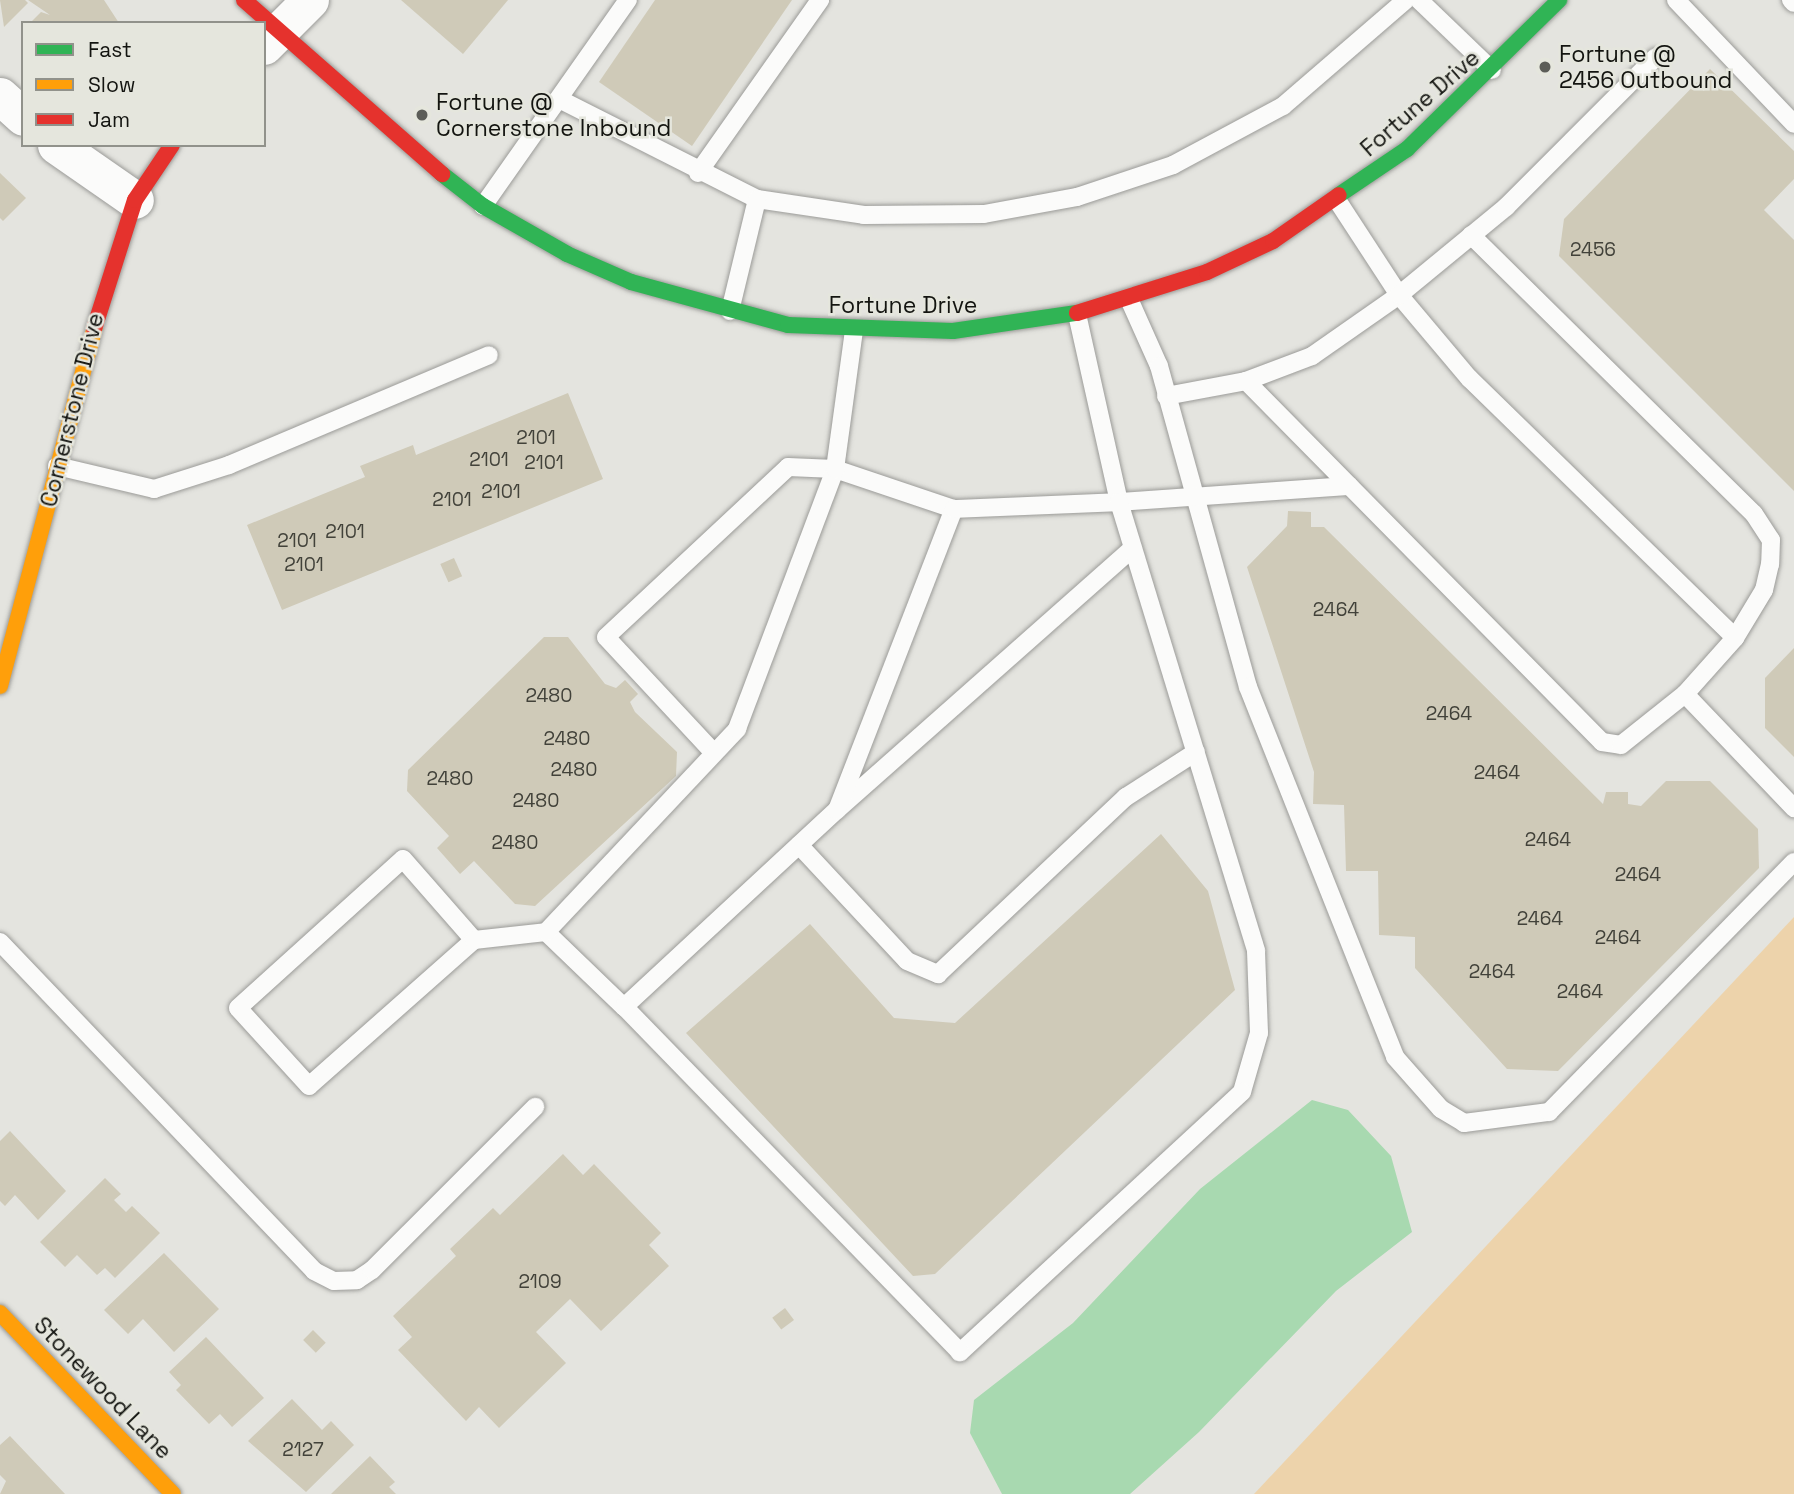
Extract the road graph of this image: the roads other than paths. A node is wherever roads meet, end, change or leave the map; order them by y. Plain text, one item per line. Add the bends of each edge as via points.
1 (244, 0) edge
2 (310, 0) edge
3 (628, 0) edge
4 (820, 0) edge
5 (1406, 0) edge
6 (1419, 0) edge
7 (1559, 0) edge
8 (1676, 0) edge
9 (258, 21) edge
10 (271, 40) edge
11 (1656, 57) dead end
12 (1492, 70) junction
13 (0, 96) edge
14 (559, 99) junction
15 (21, 115) edge
16 (1794, 124) edge
17 (59, 147) edge
18 (171, 147) edge
19 (698, 173) junction
20 (757, 199) junction
21 (135, 200) junction
22 (1337, 200) junction
23 (483, 206) junction
24 (1471, 235) junction
25 (1399, 295) junction
26 (1129, 299) junction
27 (730, 311) junction
28 (1077, 314) junction
29 (854, 330) junction
30 (489, 355) dead end
31 (1246, 381) junction
32 (1166, 396) junction
33 (57, 466) junction
34 (835, 469) junction
35 (1349, 486) junction
36 (1191, 494) junction
37 (1119, 502) junction
38 (954, 509) junction
39 (1133, 548) junction
40 (11, 606) edge
41 (1735, 638) junction
42 (0, 686) edge
43 (1685, 694) junction
44 (1196, 752) junction
45 (714, 753) junction
46 (1794, 808) edge
47 (837, 810) junction
48 (799, 845) junction
49 (1794, 862) edge
50 (546, 932) junction
51 (474, 940) junction
52 (0, 942) edge
53 (624, 1007) junction
54 (535, 1107) dead end
55 (6, 1332) edge
56 (173, 1494) edge

1 - 9 street, Fortune Drive
2 - 10 street
3 - 14 lane
4 - 19 lane
5 - 20 lane via 1283,106 1173,165 1077,197 984,214 864,215
6 - 12 lane
7 - 12 street, Fortune Drive
8 - 16 lane
10 - 23 street, Fortune Drive
11 - 24 lane
12 - 22 street, Fortune Drive via 1407,149
13 - 15 street
14 - 19 lane
14 - 23 lane
17 - 21 street
18 - 21 street, Cornerstone Drive
19 - 20 lane
20 - 27 lane
21 - 33 street, Cornerstone Drive via 108,275
22 - 25 lane
22 - 26 street, Fortune Drive via 1273,241
23 - 27 street, Fortune Drive via 631,282
24 - 25 lane
24 - 41 lane via 1754,514 1771,540 1770,564 1764,590
25 - 31 lane via 1312,356
25 - 41 lane via 1469,378
26 - 28 street, Fortune Drive
26 - 32 lane
27 - 29 street, Fortune Drive via 788,325
28 - 29 street, Fortune Drive via 953,331
28 - 37 lane
29 - 34 lane
30 - 33 lane via 229,465 154,489
31 - 32 lane
31 - 35 lane
32 - 36 lane
33 - 40 street, Cornerstone Drive
34 - 38 lane
34 - 45 lane via 737,729
34 - 45 lane via 788,467 606,637
35 - 36 lane
35 - 43 lane via 1602,742 1620,745
36 - 37 lane
36 - 49 lane via 1248,687 1395,1057 1441,1109 1464,1123 1549,1112
37 - 38 lane
37 - 39 lane
38 - 47 lane
39 - 44 lane
39 - 47 lane
40 - 42 street, Cornerstone Drive
41 - 43 lane
43 - 46 lane
44 - 48 lane via 1126,797 938,974 907,961
44 - 53 lane via 1256,951 1259,1033 1242,1092 960,1352
45 - 50 lane
47 - 48 lane
48 - 53 lane
50 - 51 lane
50 - 53 lane
51 - 51 lane via 403,859 238,1008 309,1086
52 - 54 lane via 314,1271 334,1281 358,1280 372,1269
55 - 56 street, Stonewood Lane

